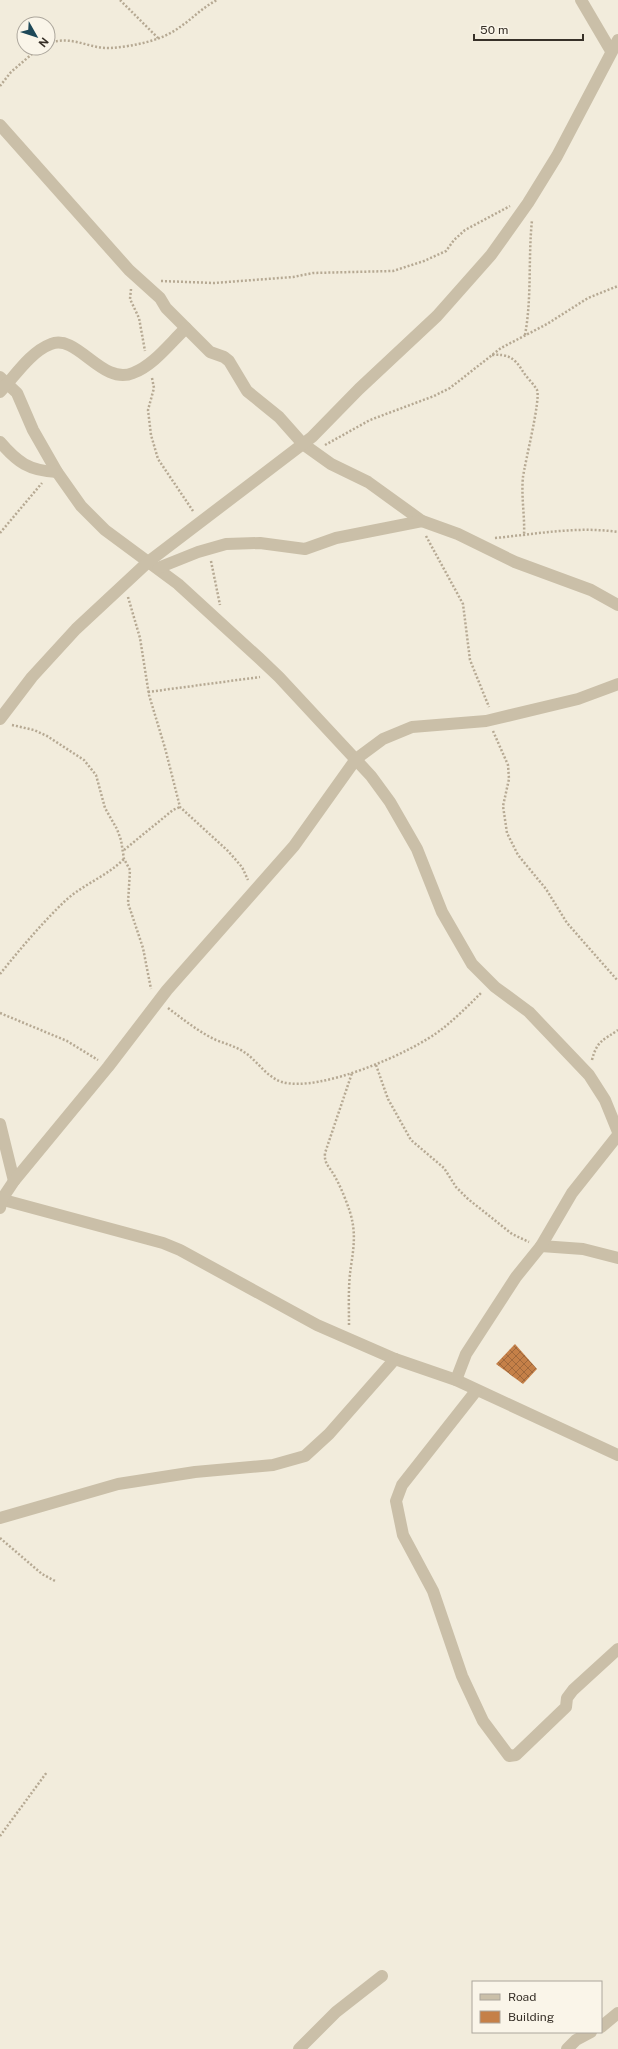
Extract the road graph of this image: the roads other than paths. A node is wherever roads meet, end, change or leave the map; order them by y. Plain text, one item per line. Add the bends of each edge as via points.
1 (581, 0) edge
2 (618, 40) edge
3 (611, 51) junction
4 (0, 126) edge
5 (186, 328) junction
6 (3, 384) edge
7 (0, 442) edge
8 (306, 447) junction
9 (56, 472) junction
10 (422, 521) junction
11 (153, 565) junction
12 (618, 605) edge
13 (618, 684) edge
14 (4, 722) edge
15 (356, 759) junction
16 (0, 1124) edge
17 (618, 1132) edge
18 (618, 1135) edge
19 (14, 1181) junction
20 (1, 1202) edge
21 (541, 1246) junction
22 (618, 1258) edge
23 (395, 1359) junction
24 (456, 1380) junction
25 (476, 1391) junction
26 (618, 1456) edge
27 (0, 1518) edge
28 (618, 1650) edge
29 (382, 1976) dead end
30 (618, 2013) edge
31 (602, 2026) edge
32 (588, 2033) edge
33 (299, 2049) edge
34 (567, 2049) edge

1 - 3 street
2 - 3 street
3 - 8 street via 553,161 528,203 491,255 437,316
4 - 5 street via 138,280 160,298 166,308
5 - 6 street via 145,367 132,374 115,374 60,342 42,348
5 - 8 street via 210,352 229,361 247,391 279,417
6 - 9 street via 17,393 33,430
7 - 9 street via 21,464 41,472
8 - 10 street via 346,473 368,482
8 - 11 street via 199,523
9 - 11 street via 92,518
10 - 11 street via 336,538 305,549 250,542 226,544
10 - 12 street via 522,564 591,590
11 - 14 street via 129,581 52,654
11 - 15 street via 188,593 279,677
13 - 15 street via 578,699 490,720 412,727 383,738
15 - 17 street via 390,802 417,849 442,912 472,964 491,984 529,1012 589,1075 605,1100
15 - 19 street via 294,846 158,1001 108,1067
16 - 19 street
18 - 21 street via 572,1193
19 - 20 street
20 - 23 street via 163,1243 317,1325
21 - 22 street via 583,1249
21 - 24 street via 516,1277 466,1354
23 - 24 street
23 - 27 street via 330,1434 305,1456 273,1465 195,1472 118,1484
24 - 25 street
25 - 26 street
25 - 28 street via 402,1485 396,1501 403,1535 433,1591 462,1676 483,1721 509,1756 516,1755 566,1707 567,1698 573,1690
29 - 33 street via 336,2012
30 - 31 street
32 - 34 street

